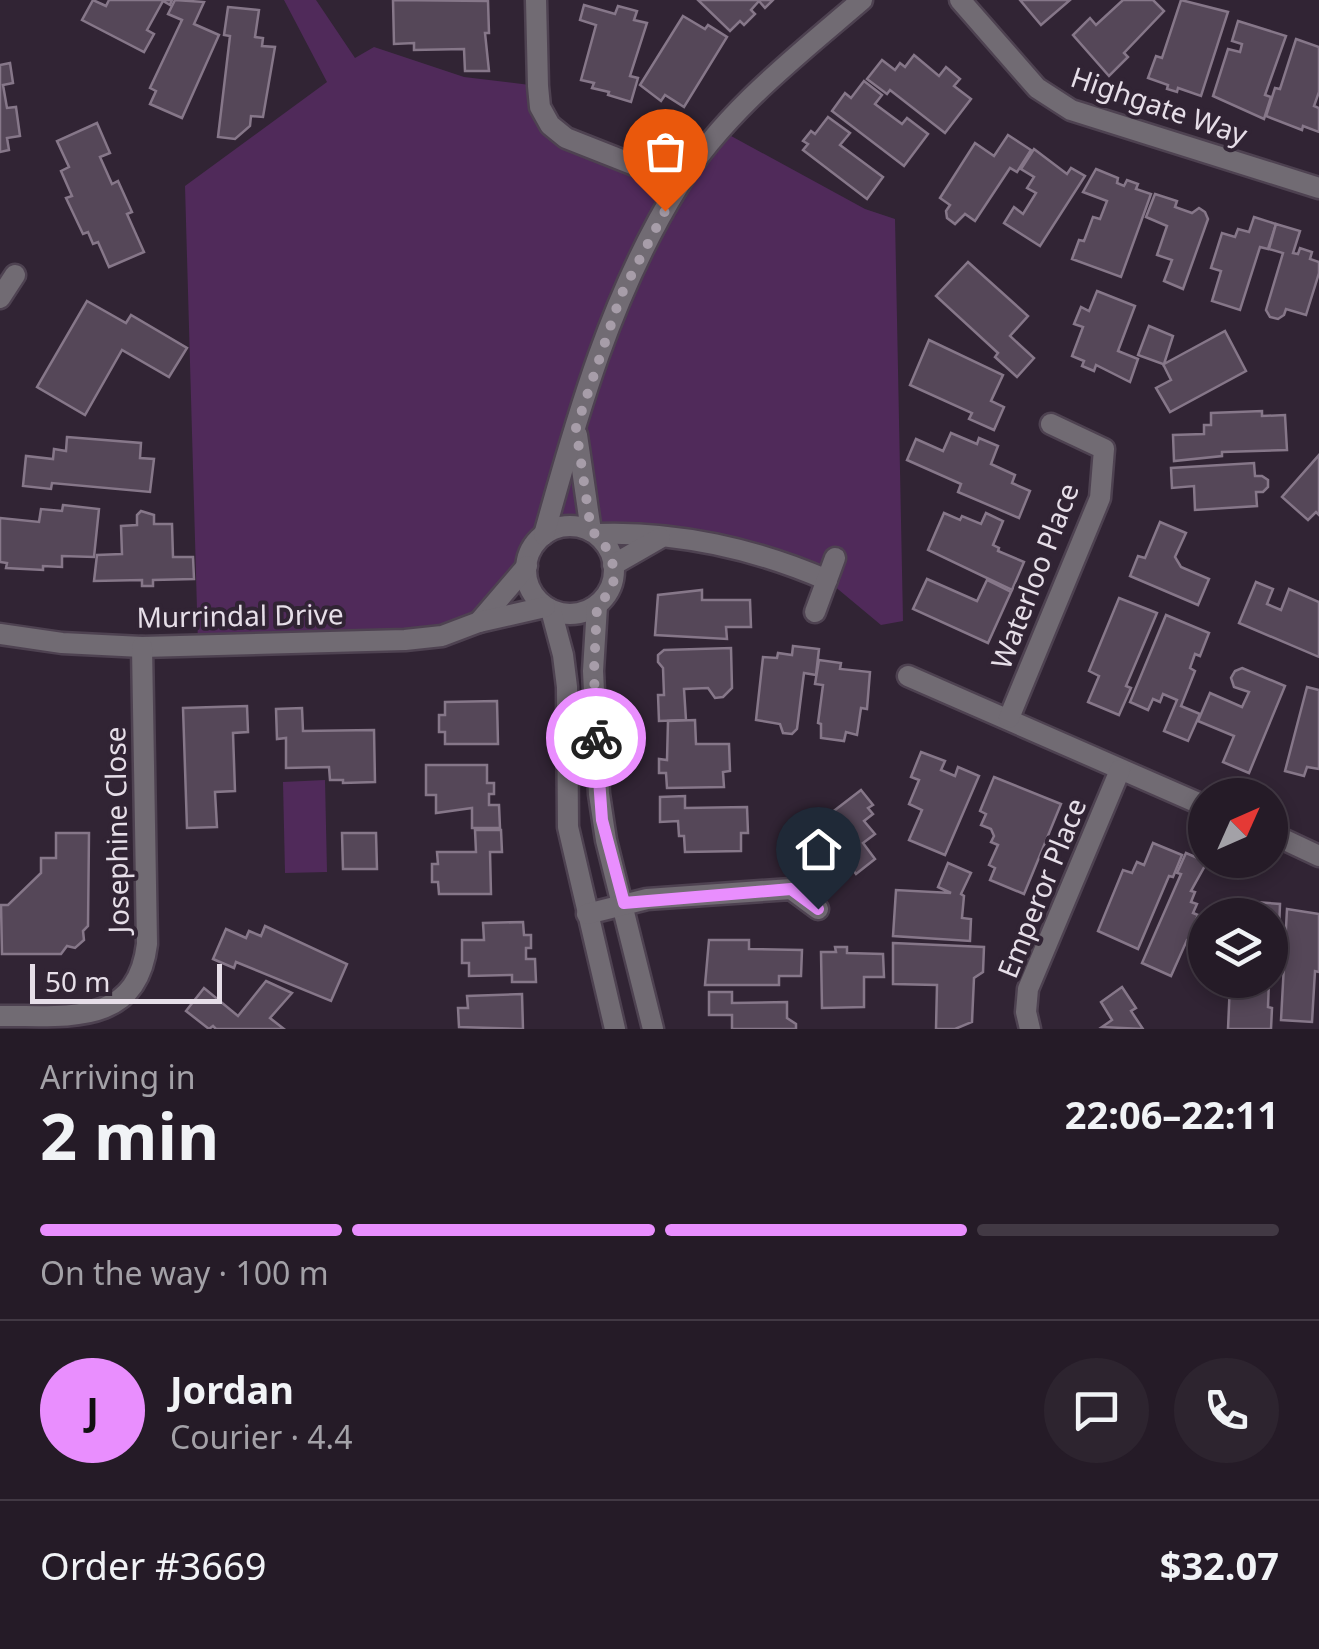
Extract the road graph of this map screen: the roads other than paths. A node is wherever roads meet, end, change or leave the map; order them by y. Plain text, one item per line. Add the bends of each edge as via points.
1 (536, 0) edge
2 (862, 0) edge
3 (960, 0) edge
4 (680, 183) junction
5 (1319, 188) edge
6 (16, 276) dead end
7 (0, 298) edge
8 (1051, 424) dead end
9 (576, 428) junction
10 (594, 532) junction
11 (544, 535) junction
12 (660, 538) junction
13 (836, 558) dead end
14 (613, 565) junction
15 (527, 566) junction
16 (827, 580) junction
17 (597, 606) junction
18 (548, 608) junction
19 (815, 612) dead end
20 (479, 622) junction
21 (0, 634) edge
22 (142, 646) junction
23 (908, 676) dead end
24 (1009, 718) junction
25 (1120, 770) junction
26 (1188, 799) edge
27 (1288, 838) edge
28 (1319, 840) edge
29 (1288, 842) edge
30 (1319, 856) edge
31 (624, 903) junction
32 (818, 909) dead end
33 (587, 914) junction
34 (0, 1016) edge
35 (614, 1029) edge
36 (654, 1029) edge
37 (1030, 1029) edge

1 - 4 street via 540,107 550,125 566,138
2 - 4 street via 752,98
3 - 5 street, Highgate Way via 1037,88 1071,110
4 - 9 street via 621,295
6 - 7 street
8 - 24 street, Waterloo Place via 1104,449 1100,498
9 - 10 street
9 - 11 street
10 - 11 street via 575,526
10 - 12 street
10 - 14 street
11 - 15 street
12 - 14 street
12 - 16 street via 772,556
13 - 16 street
14 - 17 street via 614,580
15 - 18 street via 534,594
15 - 20 street
16 - 19 street
17 - 18 street via 564,614
17 - 31 street via 599,794
18 - 20 street, Murrindal Drive
18 - 33 street via 563,654 568,828
20 - 22 street, Murrindal Drive via 405,640
21 - 22 street, Murrindal Drive
22 - 34 street, Josephine Close via 147,944 141,974 106,1009
23 - 24 street
24 - 25 street
25 - 26 street
25 - 37 street, Emperor Place via 1028,989
27 - 28 street
29 - 30 street
31 - 32 street via 791,889
31 - 33 street
31 - 36 street
33 - 35 street

